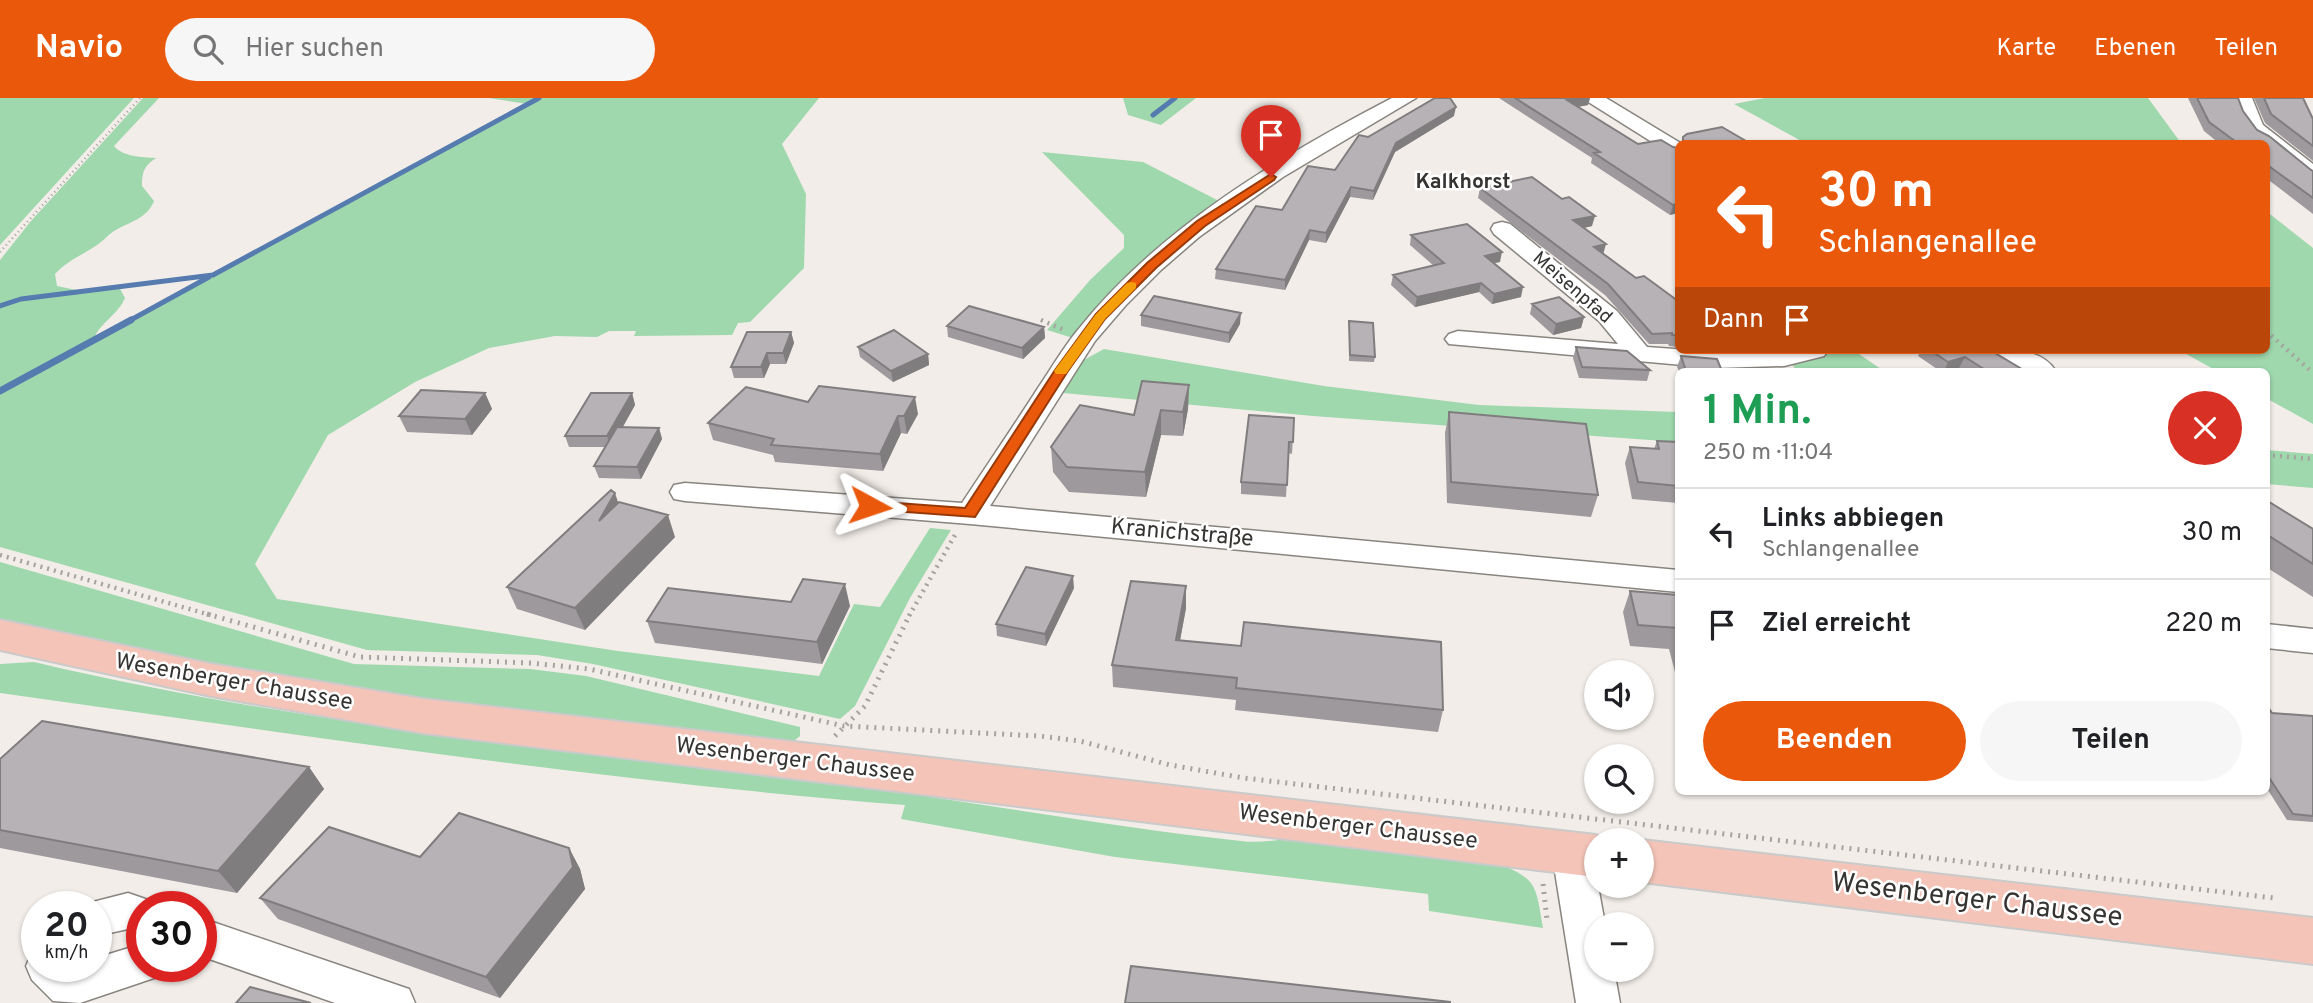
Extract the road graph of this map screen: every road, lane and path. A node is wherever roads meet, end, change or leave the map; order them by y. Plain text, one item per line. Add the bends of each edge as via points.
1 (139, 98) edge
2 (1406, 98) edge
3 (1592, 98) edge
4 (2242, 98) edge
5 (2269, 140) edge
6 (2270, 140) edge
7 (1675, 148) edge
8 (2313, 174) edge
9 (1502, 229) dead end
10 (0, 252) edge
11 (1041, 320) dead end
12 (1054, 327) dead end
13 (2270, 335) edge
14 (1458, 339) dead end
15 (1638, 352) junction
16 (1800, 354) edge
17 (2015, 354) edge
18 (2038, 368) edge
19 (2313, 373) edge
20 (2270, 455) edge
21 (2313, 459) edge
22 (685, 492) dead end
23 (970, 514) junction
24 (0, 555) edge
25 (1675, 581) edge
26 (0, 635) edge
27 (2270, 636) edge
28 (2313, 641) edge
29 (844, 726) junction
30 (811, 763) junction
31 (1584, 855) edge
32 (1654, 862) edge
33 (1588, 898) edge
34 (2286, 899) dead end
35 (2313, 941) edge
36 (217, 944) edge
37 (63, 982) edge
38 (83, 982) edge
39 (393, 1003) edge
40 (1598, 1003) edge

1 - 10 path
2 - 23 street via 1229,203 1152,266 1085,337
3 - 7 street
4 - 5 street via 2254,128
6 - 8 street
9 - 15 street, Meisenpfad via 1608,316
11 - 12 path
13 - 19 path
14 - 15 street
15 - 16 street via 1716,360
17 - 18 street
20 - 21 path
22 - 23 street, Kranichstraße
23 - 25 street, Kranichstraße
23 - 29 path via 915,603 865,706
24 - 29 path via 360,657 589,669
26 - 30 main road, Wesenberger Chaussee via 237,686 423,716
27 - 28 street
29 - 30 path
29 - 34 path via 1039,736 1244,778
30 - 31 main road, Wesenberger Chaussee
32 - 35 main road, Wesenberger Chaussee
33 - 40 street
36 - 39 street
37 - 38 street via 68,987

